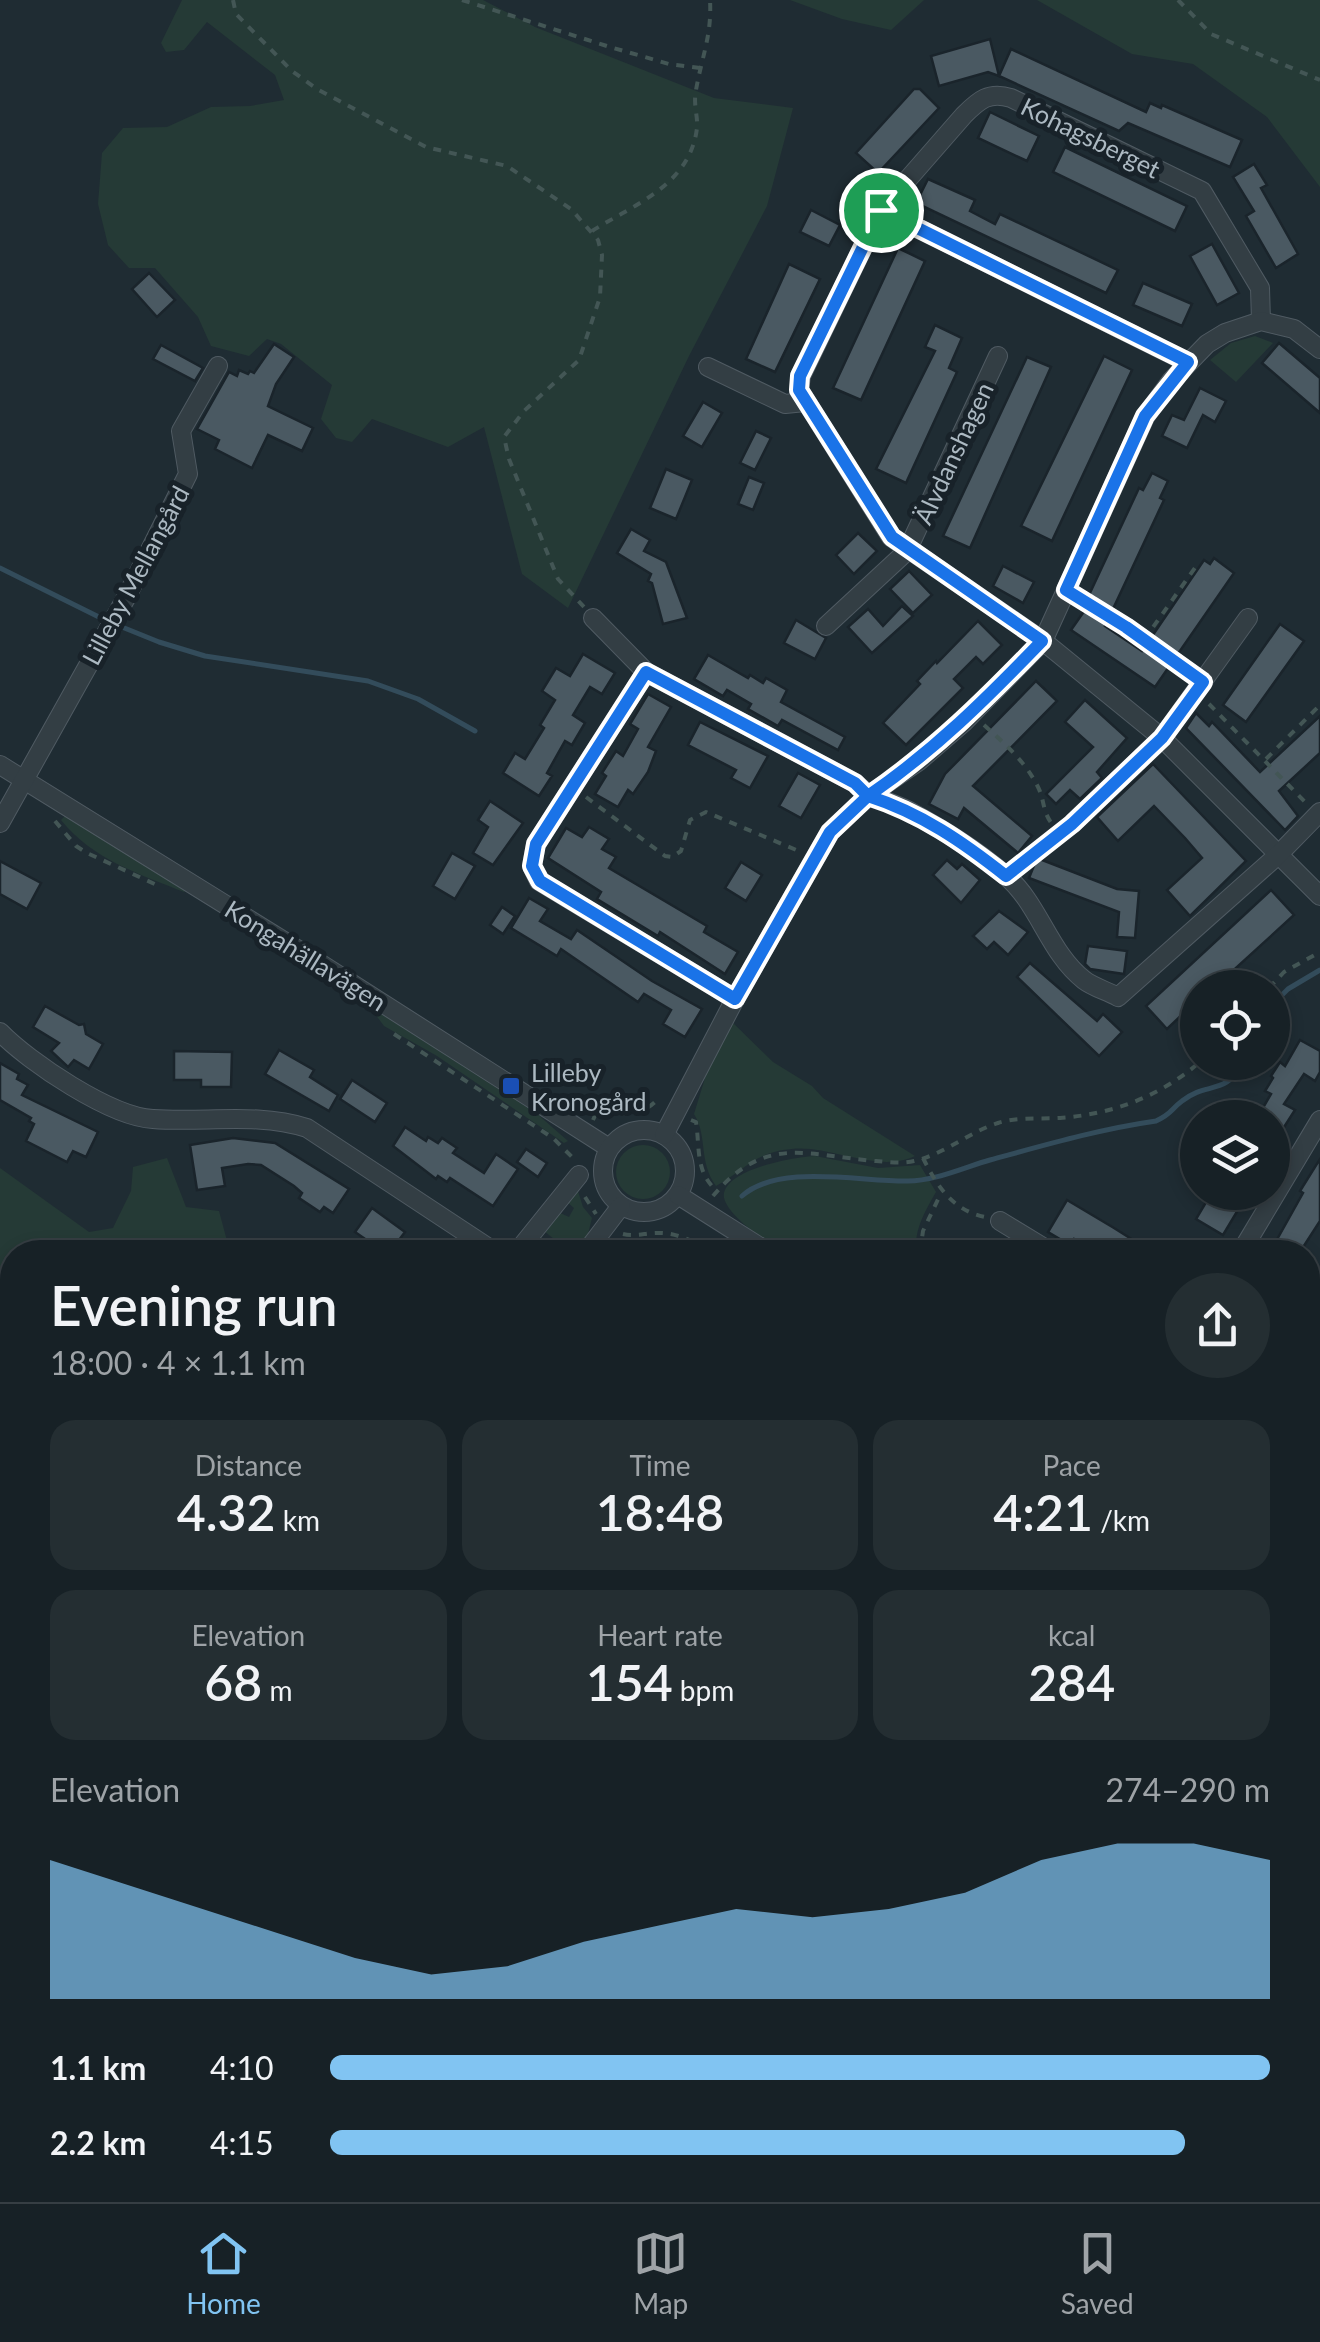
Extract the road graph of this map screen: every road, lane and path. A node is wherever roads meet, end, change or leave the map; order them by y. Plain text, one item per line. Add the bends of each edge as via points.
1 (233, 0) edge
2 (462, 0) edge
3 (710, 0) edge
4 (1178, 0) edge
5 (700, 68) junction
6 (1320, 80) edge
7 (881, 210) junction
8 (592, 231) junction
9 (1261, 321) junction
10 (1320, 349) edge
11 (998, 356) dead end
12 (1188, 362) junction
13 (218, 366) dead end
14 (708, 367) dead end
15 (804, 402) junction
16 (907, 551) junction
17 (1197, 565) dead end
18 (1066, 590) junction
19 (593, 618) joint
20 (1248, 618) dead end
21 (826, 626) dead end
22 (1144, 640) junction
23 (1042, 641) junction
24 (646, 672) junction
25 (1199, 687) junction
26 (1320, 705) edge
27 (972, 714) junction
28 (1162, 738) junction
29 (1266, 760) junction
30 (0, 765) edge
31 (24, 780) junction
32 (572, 787) junction
33 (868, 796) junction
34 (1318, 813) edge
35 (50, 816) dead end
36 (0, 823) edge
37 (1072, 824) junction
38 (1278, 855) junction
39 (814, 857) junction
40 (1006, 876) junction
41 (162, 888) dead end
42 (1320, 896) edge
43 (1320, 952) edge
44 (1288, 970) edge
45 (735, 999) junction
46 (384, 1027) dead end
47 (0, 1032) edge
48 (1180, 1080) edge
49 (562, 1098) dead end
50 (598, 1109) dead end
51 (1320, 1120) edge
52 (664, 1135) junction
53 (609, 1148) junction
54 (923, 1158) junction
55 (579, 1174) junction
56 (941, 1194) junction
57 (678, 1195) junction
58 (621, 1206) junction
59 (701, 1212) junction
60 (1000, 1221) joint
61 (608, 1223) junction
62 (476, 1240) edge
63 (527, 1240) edge
64 (595, 1240) edge
65 (690, 1240) edge
66 (748, 1240) edge
67 (922, 1240) edge
68 (1031, 1240) edge
69 (1248, 1240) edge

1 - 8 path via 236,14 317,90 426,147 508,166 572,209
2 - 5 path
3 - 5 path via 712,29
4 - 6 path via 1211,34
5 - 8 path via 692,106 697,126 685,168
7 - 9 street, Kohagsberget via 976,103 1007,96 1202,191 1260,288
7 - 12 street
7 - 15 street via 800,376
8 - 19 path via 602,255 602,286 579,360 504,437 558,579
9 - 10 street via 1294,329
9 - 12 street via 1225,334
11 - 16 street, Älvdanshagen
12 - 18 street via 1145,416
13 - 31 street, Lilleby Mellangård via 181,431 188,474
14 - 15 street via 785,404
15 - 16 street, Älvdanshagen via 882,524
16 - 21 street, Älvdanshagen
16 - 23 street, Älvdanshagen
17 - 22 path
18 - 22 path
18 - 23 street
19 - 24 street
20 - 25 street
22 - 25 path
23 - 27 street
23 - 28 street, Älvdanshagen
24 - 32 street
24 - 33 street via 855,783
25 - 28 street
25 - 29 path
26 - 29 path
27 - 33 street
27 - 37 path via 1025,766 1053,826
28 - 37 street
28 - 38 street, Älvdanshagen
29 - 34 path
30 - 31 street, Kongahällavägen
31 - 36 street, Lilleby Mellangård
31 - 53 street, Kongahällavägen
32 - 39 path via 666,856 681,850 690,820 706,812
32 - 45 street via 536,844 532,866 540,881
33 - 39 street
33 - 40 street via 954,836
34 - 38 street
35 - 41 path via 76,846
37 - 40 path
38 - 40 street via 1118,997 1084,980
38 - 42 street, Älvdanshagen
39 - 45 street
43 - 44 path
45 - 52 street
46 - 55 path via 552,1138 570,1152
47 - 62 street via 20,1054 128,1115 264,1118 307,1128
48 - 54 path via 1094,1115 1000,1122
49 - 50 path
51 - 69 street
52 - 53 street via 634,1131
52 - 57 street via 684,1162
53 - 58 street via 603,1180
54 - 56 path
54 - 59 path via 780,1154 736,1174
55 - 61 path via 590,1209
55 - 63 street
56 - 60 path
56 - 67 path
57 - 58 street via 652,1212
57 - 59 street
58 - 61 street
59 - 66 street
60 - 68 street
61 - 64 street
61 - 65 path via 626,1236 658,1232

